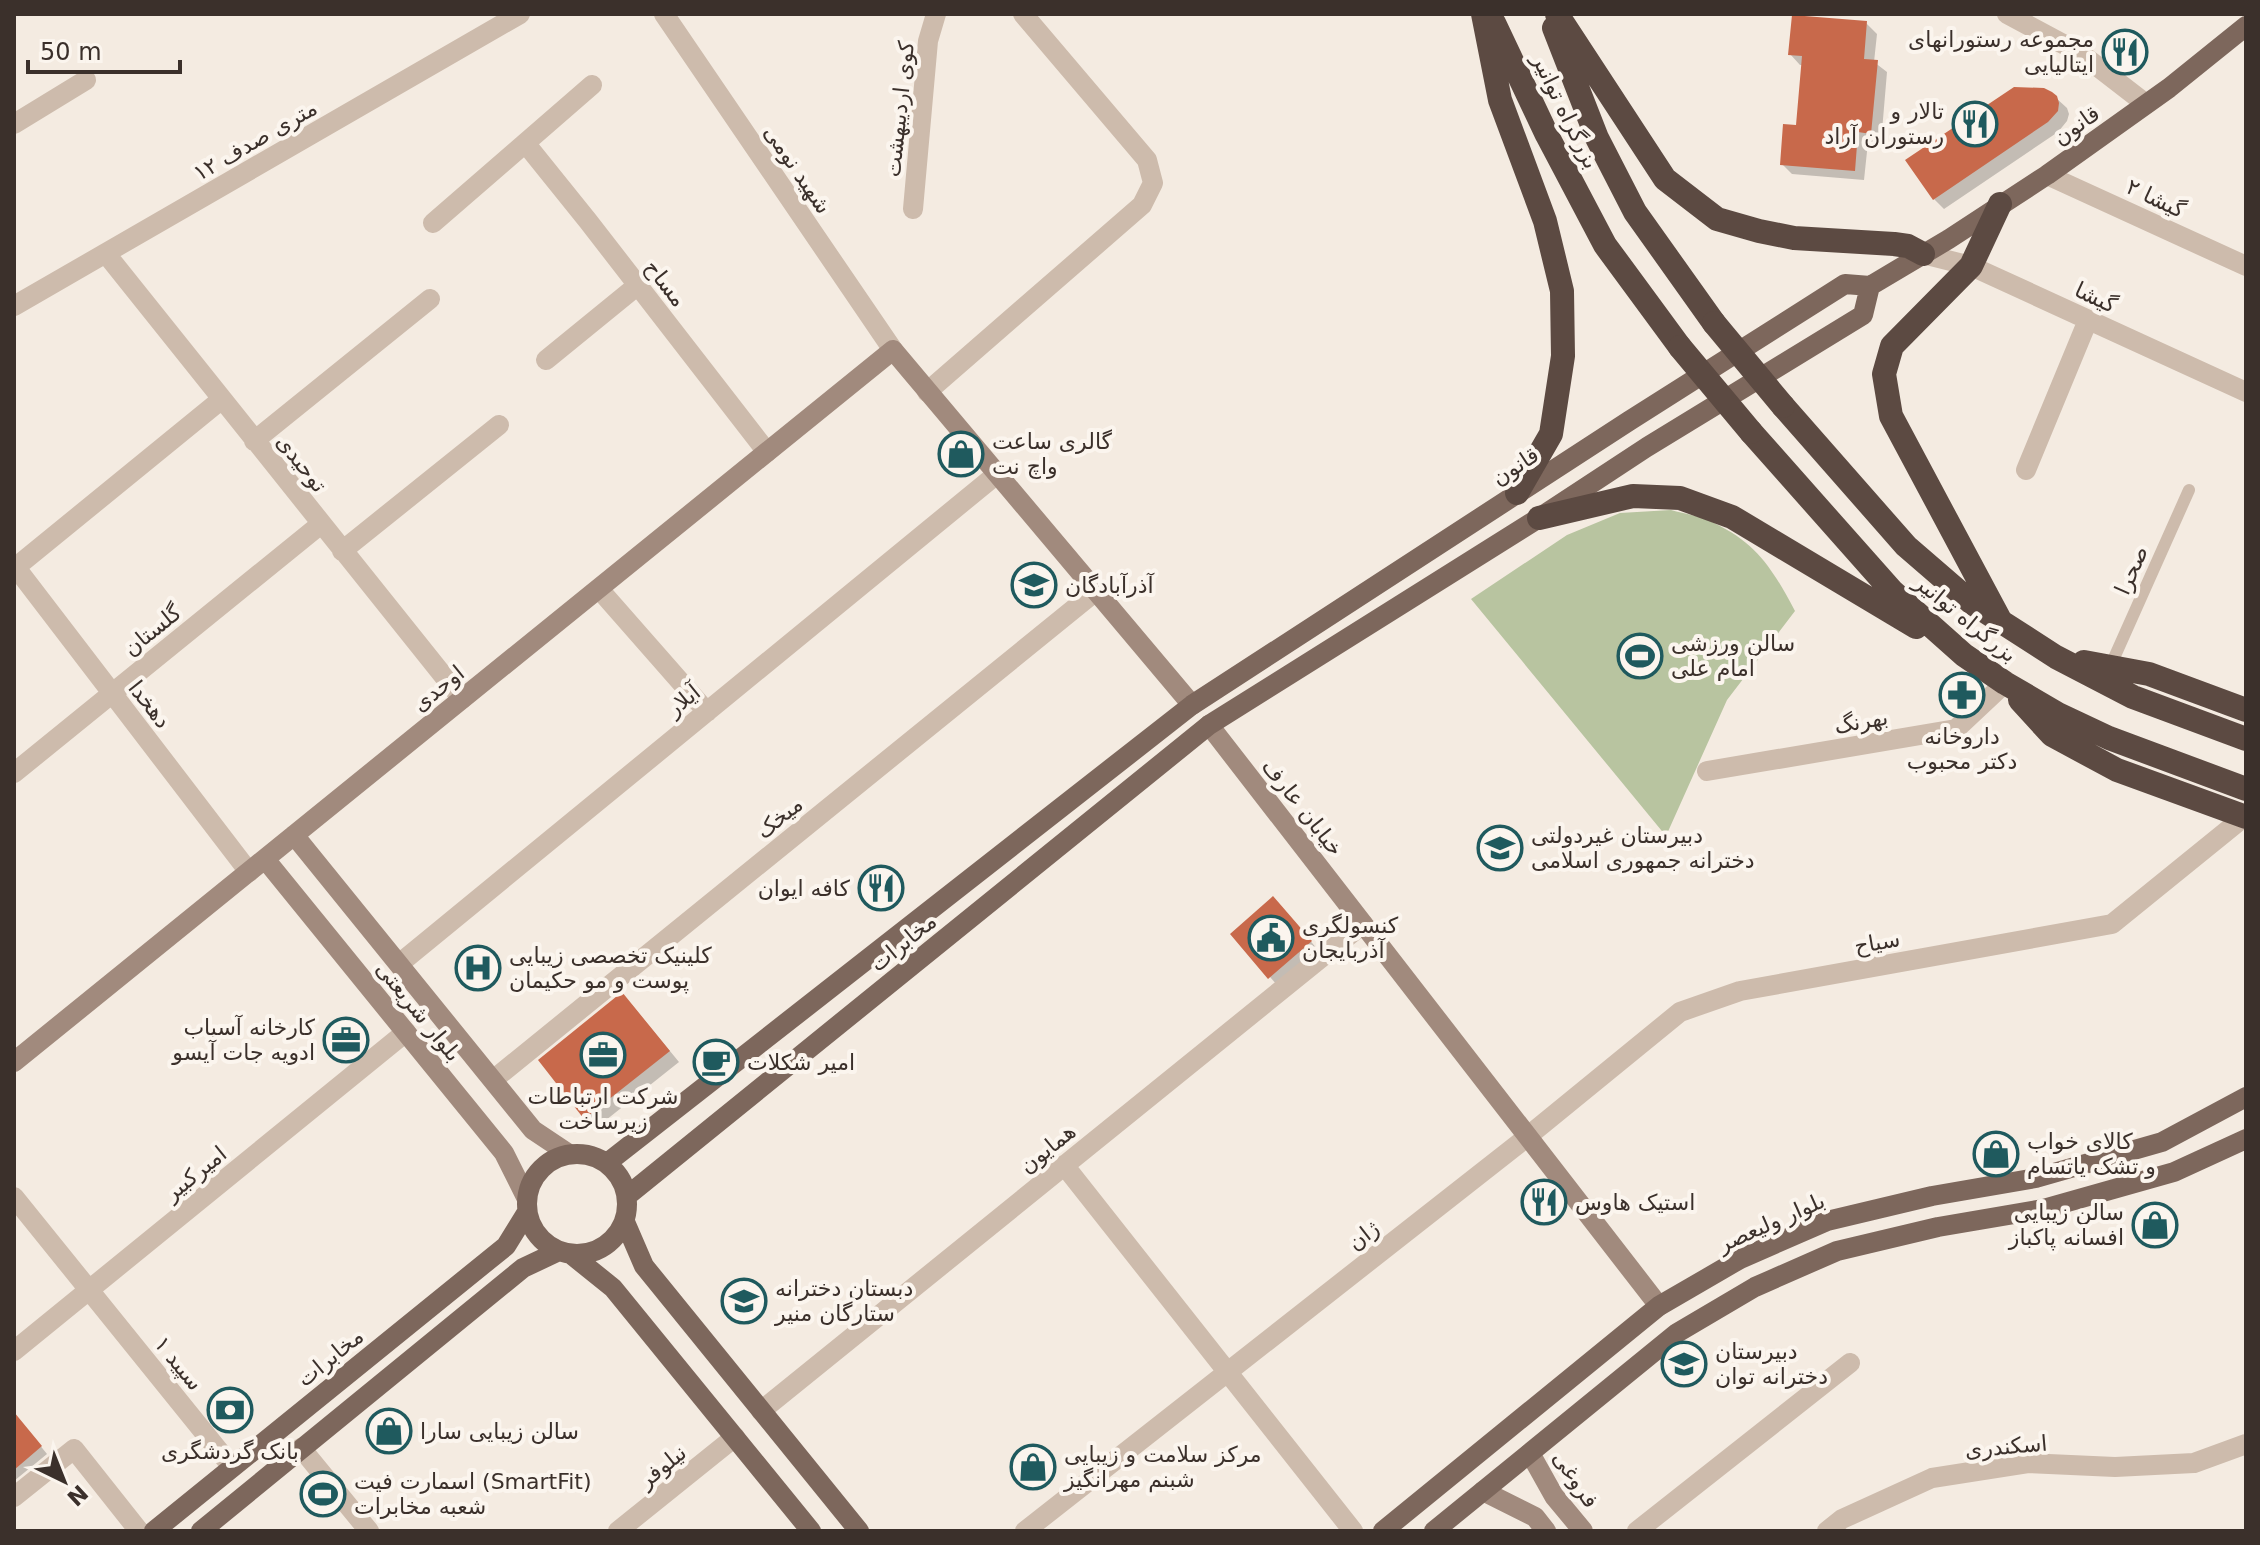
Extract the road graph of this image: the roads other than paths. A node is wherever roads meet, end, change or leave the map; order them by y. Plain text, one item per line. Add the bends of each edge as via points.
1 (520, 14) edge
2 (664, 14) edge
3 (936, 14) edge
4 (1023, 14) edge
5 (1483, 14) edge
6 (1490, 14) edge
7 (1548, 14) edge
8 (1557, 14) edge
9 (2007, 14) edge
10 (2246, 26) edge
11 (86, 80) dead end
12 (592, 85) dead end
13 (2146, 104) junction
14 (14, 124) edge
15 (526, 144) junction
16 (2047, 175) junction
17 (2000, 204) junction
18 (913, 209) dead end
19 (433, 223) dead end
20 (1923, 254) junction
21 (107, 255) junction
22 (1971, 266) junction
23 (2246, 266) edge
24 (638, 285) junction
25 (1870, 286) junction
26 (430, 299) dead end
27 (14, 306) edge
28 (2088, 320) junction
29 (893, 350) junction
30 (546, 360) dead end
31 (927, 392) junction
32 (2246, 392) edge
33 (222, 399) junction
34 (499, 425) dead end
35 (254, 441) junction
36 (767, 452) junction
37 (2026, 470) dead end
38 (997, 474) junction
39 (2189, 490) dead end
40 (1517, 493) junction
41 (1539, 518) junction
42 (321, 524) junction
43 (342, 551) junction
44 (15, 566) edge
45 (599, 589) junction
46 (1096, 591) junction
47 (2001, 622) junction
48 (1964, 655) junction
49 (2056, 657) junction
50 (2110, 667) junction
51 (2005, 683) junction
52 (112, 694) junction
53 (462, 699) junction
54 (1192, 705) junction
55 (2246, 710) edge
56 (707, 712) junction
57 (1209, 725) junction
58 (2246, 739) edge
59 (1707, 771) dead end
60 (14, 773) edge
61 (2246, 789) edge
62 (2245, 817) edge
63 (294, 835) junction
64 (265, 859) junction
65 (249, 872) junction
66 (1363, 924) junction
67 (399, 964) junction
68 (406, 1032) junction
69 (14, 1062) edge
70 (493, 1080) junction
71 (2246, 1097) edge
72 (1527, 1137) junction
73 (2246, 1139) edge
74 (569, 1154) junction
75 (2099, 1160) junction
76 (607, 1163) junction
77 (1064, 1165) junction
78 (2111, 1190) junction
79 (627, 1196) junction
80 (14, 1197) edge
81 (527, 1206) junction
82 (625, 1222) junction
83 (565, 1253) junction
84 (89, 1290) junction
85 (1659, 1306) junction
86 (14, 1351) edge
87 (1850, 1363) dead end
88 (1227, 1372) junction
89 (761, 1411) junction
90 (735, 1437) junction
91 (2246, 1444) edge
92 (301, 1448) junction
93 (1530, 1453) junction
94 (232, 1467) junction
95 (1483, 1491) junction
96 (14, 1497) edge
97 (139, 1531) edge
98 (154, 1531) edge
99 (201, 1531) edge
100 (369, 1531) edge
101 (618, 1531) edge
102 (811, 1531) edge
103 (859, 1531) edge
104 (1025, 1531) edge
105 (1353, 1531) edge
106 (1383, 1531) edge
107 (1434, 1531) edge
108 (1546, 1531) edge
109 (1583, 1531) edge
110 (1637, 1531) edge
111 (1827, 1531) edge

1 - 21 street, ۱۲ متری صدف
2 - 29 street, شهید نومی
3 - 18 street, کوی اردیبهشت via 928,41
4 - 31 street via 1147,160 1153,183 1142,205
5 - 40 highway via 1500,100 1545,221 1562,291 1563,356 1551,434
6 - 48 highway, بزرگراه توانیر, bridge via 1605,245 1680,347 1892,591
7 - 47 highway, بزرگراه توانیر, bridge via 1597,138 1635,212 1714,323 1906,546
8 - 20 highway via 1665,179 1717,219 1794,238 1894,244
9 - 13 street, قانون via 2080,53
10 - 13 main road, قانون
11 - 14 street
12 - 15 street
13 - 16 main road, قانون
15 - 19 street
15 - 24 street, مساح
16 - 17 main road, قانون
16 - 23 street, گیشا ۲
17 - 20 main road, قانون
17 - 22 highway
20 - 22 street, گیشا
20 - 25 main road, قانون
21 - 27 street, ۱۲ متری صدف
21 - 33 street, توحیدی
22 - 28 street, گیشا
22 - 47 highway via 1892,346 1884,374 1891,416
24 - 30 street
24 - 36 street, مساح
25 - 40 main road, قانون via 1845,284
25 - 41 main road via 1863,315
26 - 35 street
28 - 32 street, گیشا
28 - 37 street
29 - 31 street, خیابان عارف
29 - 36 street, اوحدی
31 - 38 street, خیابان عارف
33 - 35 street, توحیدی
33 - 44 street
34 - 43 street
35 - 42 street, توحیدی
36 - 45 street, اوحدی
38 - 46 street, خیابان عارف
38 - 56 street, آیلار
39 - 50 lane, صحرا
40 - 54 main road, قانون
41 - 48 highway via 1633,496 1680,498 1732,517
41 - 57 main road
42 - 43 street, توحیدی
42 - 52 street, گلستان
43 - 53 street, توحیدی
44 - 52 street, دهخدا
45 - 53 street, اوحدی
45 - 56 street
46 - 54 street, خیابان عارف
46 - 70 street, میخک
47 - 49 highway, بزرگراه توانیر
48 - 51 highway, بزرگراه توانیر
49 - 50 highway
49 - 58 highway, بزرگراه توانیر via 2133,697
50 - 55 highway via 2149,674
51 - 59 street, بهرنگ via 1956,729
51 - 61 highway, بزرگراه توانیر via 2109,738
51 - 62 highway via 2052,735 2117,770
52 - 60 street, گلستان
52 - 65 street, دهخدا
53 - 63 street, اوحدی
54 - 57 main road, خیابان عارف
54 - 76 main road, مخابرات
56 - 67 street, آیلار
57 - 66 street, خیابان عارف
57 - 79 main road, مخابرات
62 - 72 street, سیاح via 2112,924 1740,991 1680,1012
63 - 64 street, اوحدی
63 - 67 street, بلوار شریعتى
64 - 65 street, اوحدی
64 - 68 street, بلوار شریعتى
65 - 69 street, اوحدی
66 - 72 street, خیابان عارف
66 - 77 street, همایون
67 - 70 street, بلوار شریعتى
68 - 81 street, بلوار شریعتى via 504,1153
68 - 84 street, امیرکبیر
70 - 74 street, بلوار شریعتى via 533,1130
71 - 75 main road, بلوار ولیعصر via 2162,1142
72 - 85 street, خیابان عارف
72 - 88 street, ژان
73 - 78 main road via 2174,1172
74 - 76 main road
74 - 81 main road via 536,1174
75 - 78 main road
75 - 85 main road, بلوار ولیعصر via 1827,1221 1740,1259
76 - 79 main road
77 - 88 street
77 - 89 street, همایون
78 - 93 main road via 1837,1251 1755,1287 1677,1333
79 - 82 main road
80 - 84 street, سپید ۱
81 - 83 main road via 538,1236
81 - 94 main road, مخابرات via 506,1246
82 - 83 main road via 609,1244 585,1254
82 - 89 main road via 644,1266
83 - 90 main road via 613,1288
83 - 92 main road via 523,1268
84 - 86 street, امیرکبیر
84 - 94 street, سپید ۱
85 - 106 main road, بلوار ولیعصر
87 - 110 street
88 - 104 street, ژان
88 - 105 street
89 - 103 main road
90 - 101 street, نیلوفر
90 - 102 main road
91 - 111 street, اسکندری via 2194,1463 2028,1463 1932,1478
92 - 99 main road
92 - 100 street
93 - 95 main road
93 - 109 street, فروغى via 1554,1496
94 - 98 main road, مخابرات
95 - 107 main road
95 - 108 street via 1535,1517
96 - 97 street via 74,1449

